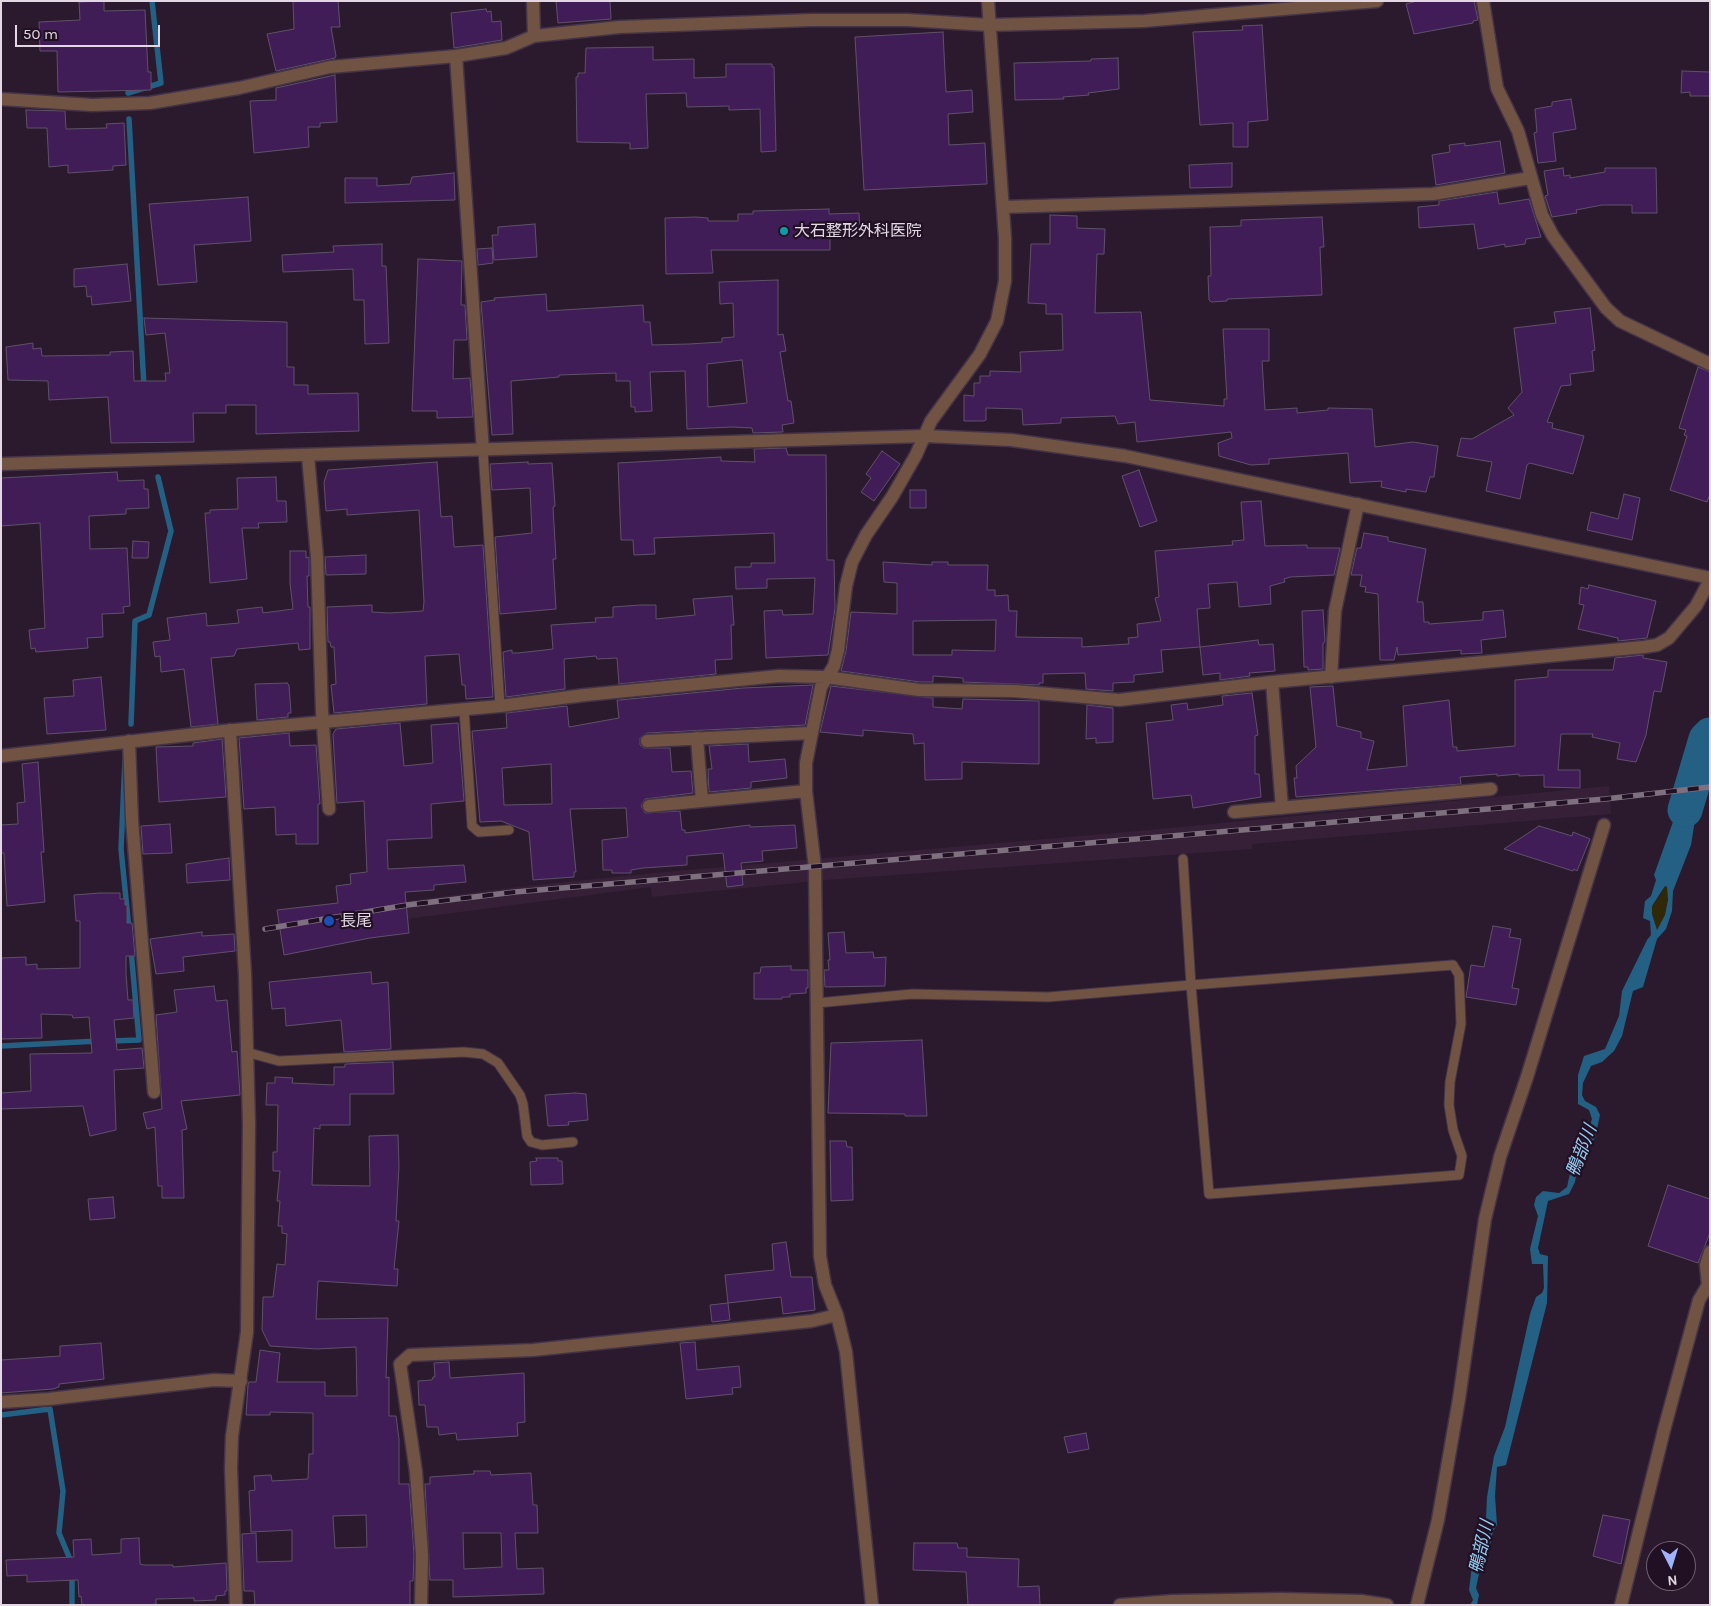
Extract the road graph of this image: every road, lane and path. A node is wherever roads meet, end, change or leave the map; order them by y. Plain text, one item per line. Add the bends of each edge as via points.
1 (533, 1) edge
2 (988, 1) edge
3 (1377, 1) edge
4 (1483, 1) edge
5 (988, 24) junction
6 (534, 36) junction
7 (456, 56) junction
8 (1, 99) edge
9 (1530, 178) junction
10 (1003, 207) junction
11 (1710, 364) edge
12 (925, 436) junction
13 (483, 451) junction
14 (308, 456) junction
15 (1, 464) edge
16 (1358, 504) junction
17 (1710, 579) edge
18 (1331, 676) junction
19 (826, 678) junction
20 (1272, 682) junction
21 (500, 706) junction
22 (464, 710) junction
23 (322, 722) junction
24 (230, 730) junction
25 (810, 733) junction
26 (697, 738) junction
27 (129, 741) junction
28 (647, 741) dead end
29 (1, 756) edge
30 (1491, 789) dead end
31 (806, 791) junction
32 (702, 801) junction
33 (649, 806) dead end
34 (1282, 808) junction
35 (329, 809) dead end
36 (1234, 812) dead end
37 (1604, 824) dead end
38 (509, 830) dead end
39 (1182, 859) dead end
40 (1191, 985) junction
41 (817, 1003) junction
42 (246, 1052) junction
43 (154, 1092) dead end
44 (573, 1142) dead end
45 (1710, 1252) edge
46 (1709, 1286) edge
47 (837, 1315) junction
48 (241, 1381) junction
49 (1, 1402) edge
50 (236, 1605) edge
51 (421, 1605) edge
52 (872, 1605) edge
53 (1120, 1605) edge
54 (1387, 1605) edge
55 (1417, 1605) edge
56 (1621, 1605) edge

1 - 6 street
2 - 5 street
3 - 5 street via 1144,21
4 - 9 street via 1496,88 1518,131
5 - 6 street via 907,20 685,23
5 - 10 street
6 - 7 street via 506,48
7 - 8 street via 330,67 239,88 150,103 92,105
7 - 13 street
9 - 10 street via 1433,194
9 - 11 street via 1553,236 1606,308 1620,321
10 - 12 street via 1004,281 997,321 980,354 931,421
12 - 13 street
12 - 16 street via 1011,440 1125,456
12 - 19 street via 852,562 838,650 834,666
13 - 14 street
13 - 21 lane
14 - 15 street
14 - 23 street via 317,557
16 - 17 street
16 - 18 street via 1335,611
17 - 18 street via 1696,606 1679,628 1657,645
18 - 20 street
19 - 20 street via 919,690 1014,691 1119,700
19 - 21 street via 779,676
19 - 25 street
20 - 34 street
21 - 22 street
22 - 23 street
22 - 38 lane via 472,826 479,832
23 - 24 street
23 - 35 street
24 - 27 street
24 - 42 street via 245,974
25 - 26 street
25 - 31 street
26 - 28 street
26 - 32 street
27 - 29 street
27 - 43 street via 132,820
30 - 34 street
31 - 32 street
31 - 41 street via 816,868
32 - 33 street
34 - 36 street
37 - 55 street via 1495,1175 1485,1219 1460,1399 1438,1520
39 - 40 lane
40 - 40 lane via 1209,1194 1459,1175 1462,1156 1449,1105 1461,1024 1459,975 1453,965
40 - 41 lane via 1048,997 912,994
41 - 47 street via 820,1256 825,1285
42 - 44 lane via 278,1061 464,1052 483,1054 498,1063 520,1095 527,1136 531,1142 542,1145
42 - 48 street via 250,1124 249,1279
45 - 46 street via 1706,1265
46 - 56 street via 1699,1300
47 - 51 street via 812,1321 534,1350 410,1355 400,1364 416,1472 422,1555
47 - 52 street via 846,1352
48 - 49 street via 214,1380
48 - 50 street via 232,1436 231,1468
53 - 54 street via 1281,1599 1362,1600

